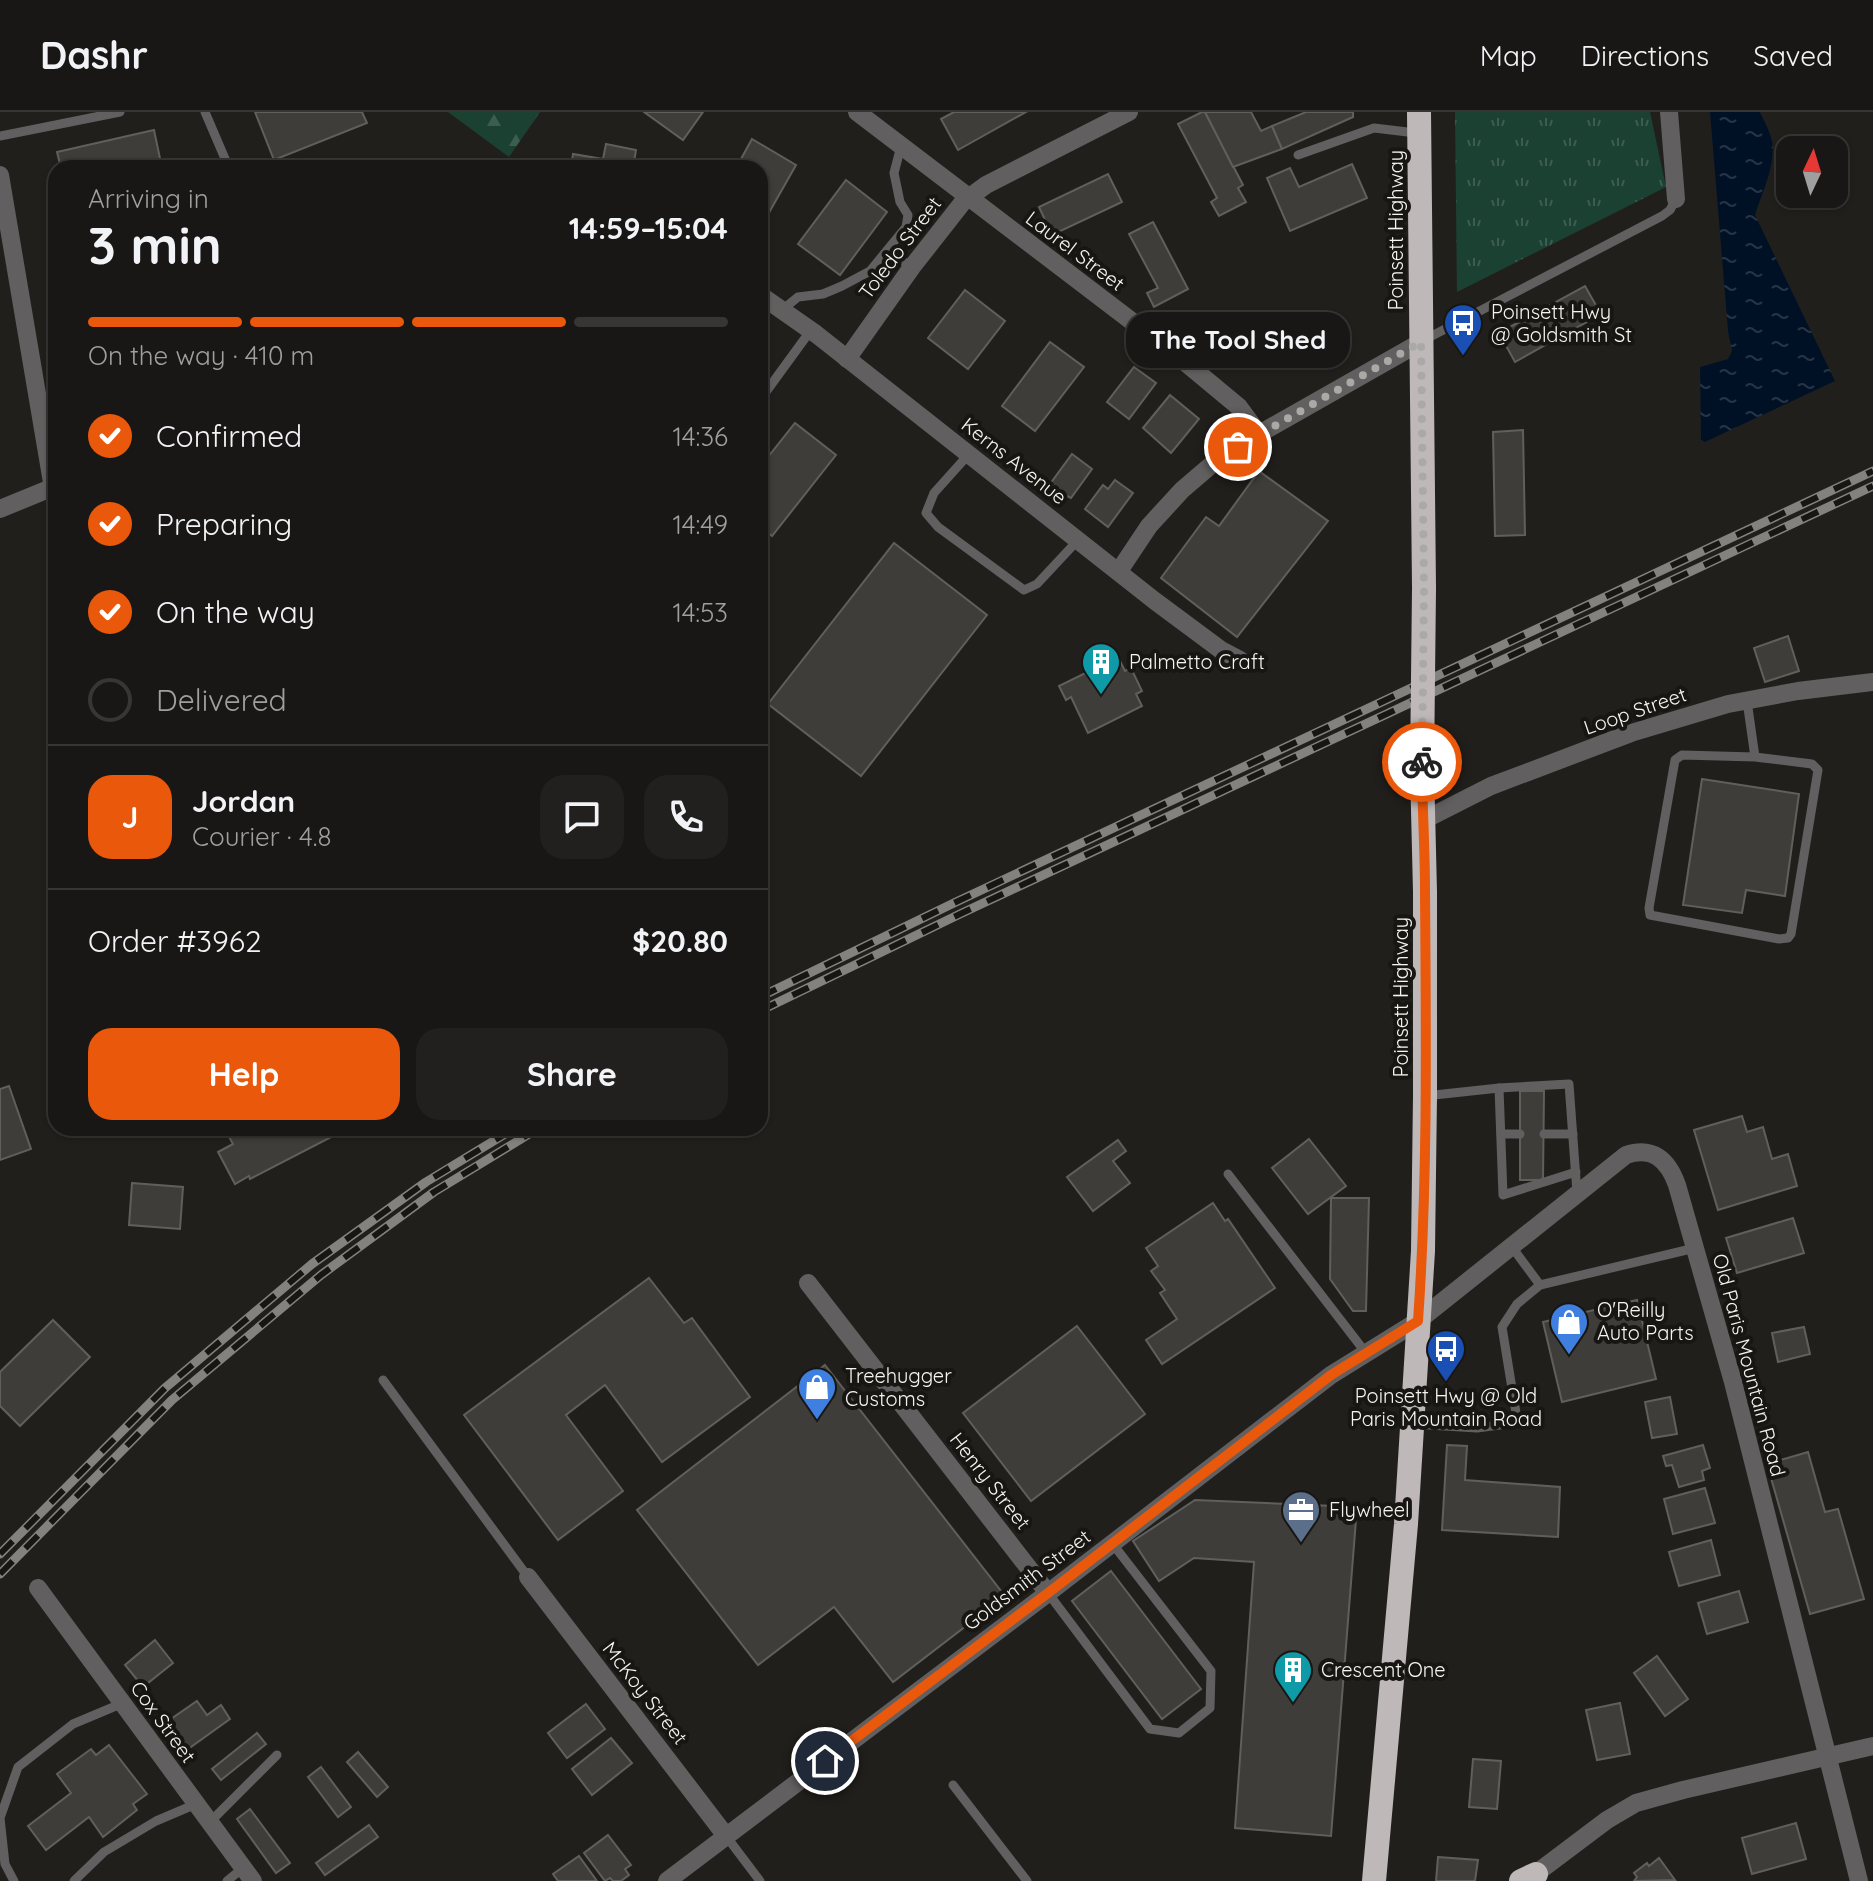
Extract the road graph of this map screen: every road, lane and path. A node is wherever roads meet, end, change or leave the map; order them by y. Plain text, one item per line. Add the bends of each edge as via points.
1 (120, 112) edge
2 (205, 112) edge
3 (857, 112) edge
4 (1129, 112) edge
5 (1669, 112) edge
6 (1419, 123) edge
7 (0, 136) edge
8 (901, 146) junction
9 (1298, 155) dead end
10 (226, 160) edge
11 (0, 175) edge
12 (968, 197) junction
13 (1676, 199) joint
14 (887, 251) junction
15 (912, 267) junction
16 (768, 300) edge
17 (782, 310) junction
18 (811, 330) junction
19 (1421, 342) junction
20 (847, 359) junction
21 (768, 389) edge
22 (1259, 434) junction
23 (48, 453) edge
24 (969, 454) junction
25 (48, 495) edge
26 (0, 509) edge
27 (1079, 539) junction
28 (1119, 571) junction
29 (1240, 660) dead end
30 (1873, 682) edge
31 (1747, 701) junction
32 (1755, 757) junction
33 (1424, 820) junction
34 (1499, 1088) junction
35 (1425, 1096) junction
36 (1501, 1134) junction
37 (1520, 1134) dead end
38 (1544, 1134) dead end
39 (1573, 1134) junction
40 (1576, 1172) junction
41 (1228, 1174) dead end
42 (1577, 1193) junction
43 (1512, 1247) junction
44 (1695, 1247) junction
45 (808, 1283) dead end
46 (1540, 1285) junction
47 (1418, 1321) junction
48 (1366, 1353) junction
49 (383, 1380) dead end
50 (1413, 1424) junction
51 (1112, 1543) junction
52 (528, 1577) joint
53 (38, 1588) dead end
54 (1048, 1593) junction
55 (123, 1703) junction
56 (1873, 1746) edge
57 (277, 1755) dead end
58 (1826, 1756) junction
59 (953, 1785) dead end
60 (196, 1804) junction
61 (210, 1822) junction
62 (726, 1836) junction
63 (248, 1874) edge
64 (1378, 1877) edge
65 (1528, 1879) edge
66 (14, 1881) edge
67 (74, 1881) edge
68 (227, 1881) edge
69 (667, 1881) edge
70 (760, 1881) edge
71 (1027, 1881) edge
72 (1859, 1881) edge

1 - 7 lane
2 - 10 lane
3 - 8 street, Laurel Street
4 - 12 street, Toledo Street
5 - 13 street
6 - 9 lane via 1374,128
6 - 19 highway, Poinsett Highway
8 - 12 street, Laurel Street
8 - 14 lane via 894,173 908,215 906,227
11 - 23 street
12 - 15 street, Toledo Street
12 - 22 street, Laurel Street via 1180,358 1239,407
13 - 19 lane via 1662,216
14 - 15 lane
14 - 17 lane via 870,271 823,294 798,297
15 - 20 street, Toledo Street
16 - 17 street, Kerns Avenue
17 - 18 street, Kerns Avenue
18 - 20 street, Kerns Avenue
18 - 21 lane
19 - 22 street
19 - 33 highway, Poinsett Highway, bridge
20 - 24 street, Kerns Avenue
22 - 28 street via 1182,490
24 - 27 street, Kerns Avenue
24 - 27 lane via 934,493 926,513 938,527 1024,590 1037,584
25 - 26 street
27 - 28 street, Kerns Avenue
28 - 29 street, Kerns Avenue
30 - 31 street, Loop Street
31 - 32 lane
31 - 33 street, Loop Street via 1631,733 1491,786
32 - 32 lane via 1812,764 1818,770 1791,934 1779,939 1650,915 1675,760 1682,755
33 - 35 highway, Poinsett Highway
34 - 35 lane
34 - 36 lane
34 - 39 lane via 1569,1084
35 - 47 highway, Poinsett Highway
36 - 37 lane
36 - 40 lane via 1503,1195
38 - 39 lane
39 - 40 lane
40 - 42 lane
41 - 48 lane
42 - 43 street, Old Paris Mountain Road
42 - 44 street, Old Paris Mountain Road via 1626,1155 1655,1155 1671,1169
43 - 46 lane
43 - 47 street, Old Paris Mountain Road
44 - 46 lane
44 - 58 street, Old Paris Mountain Road
45 - 54 street, Henry Street
46 - 50 lane via 1517,1304 1502,1327 1516,1413 1507,1424
47 - 48 street, Goldsmith Street
47 - 50 highway, Poinsett Highway
48 - 51 street, Goldsmith Street
49 - 52 lane
50 - 64 highway, Poinsett Highway
51 - 54 street, Goldsmith Street
51 - 54 lane via 1211,1671 1210,1708 1179,1733 1150,1729
52 - 62 street, McKoy Street
53 - 55 street, Cox Street
54 - 62 street, Goldsmith Street
55 - 60 street, Cox Street
55 - 66 lane via 73,1724 18,1767 0,1818 5,1864
56 - 58 street
57 - 61 lane
58 - 65 street via 1636,1803
58 - 72 street, Old Paris Mountain Road
59 - 71 lane
60 - 61 street, Cox Street
60 - 67 lane via 104,1852
61 - 63 street, Cox Street
62 - 69 street, Goldsmith Street
62 - 70 lane
63 - 68 lane

